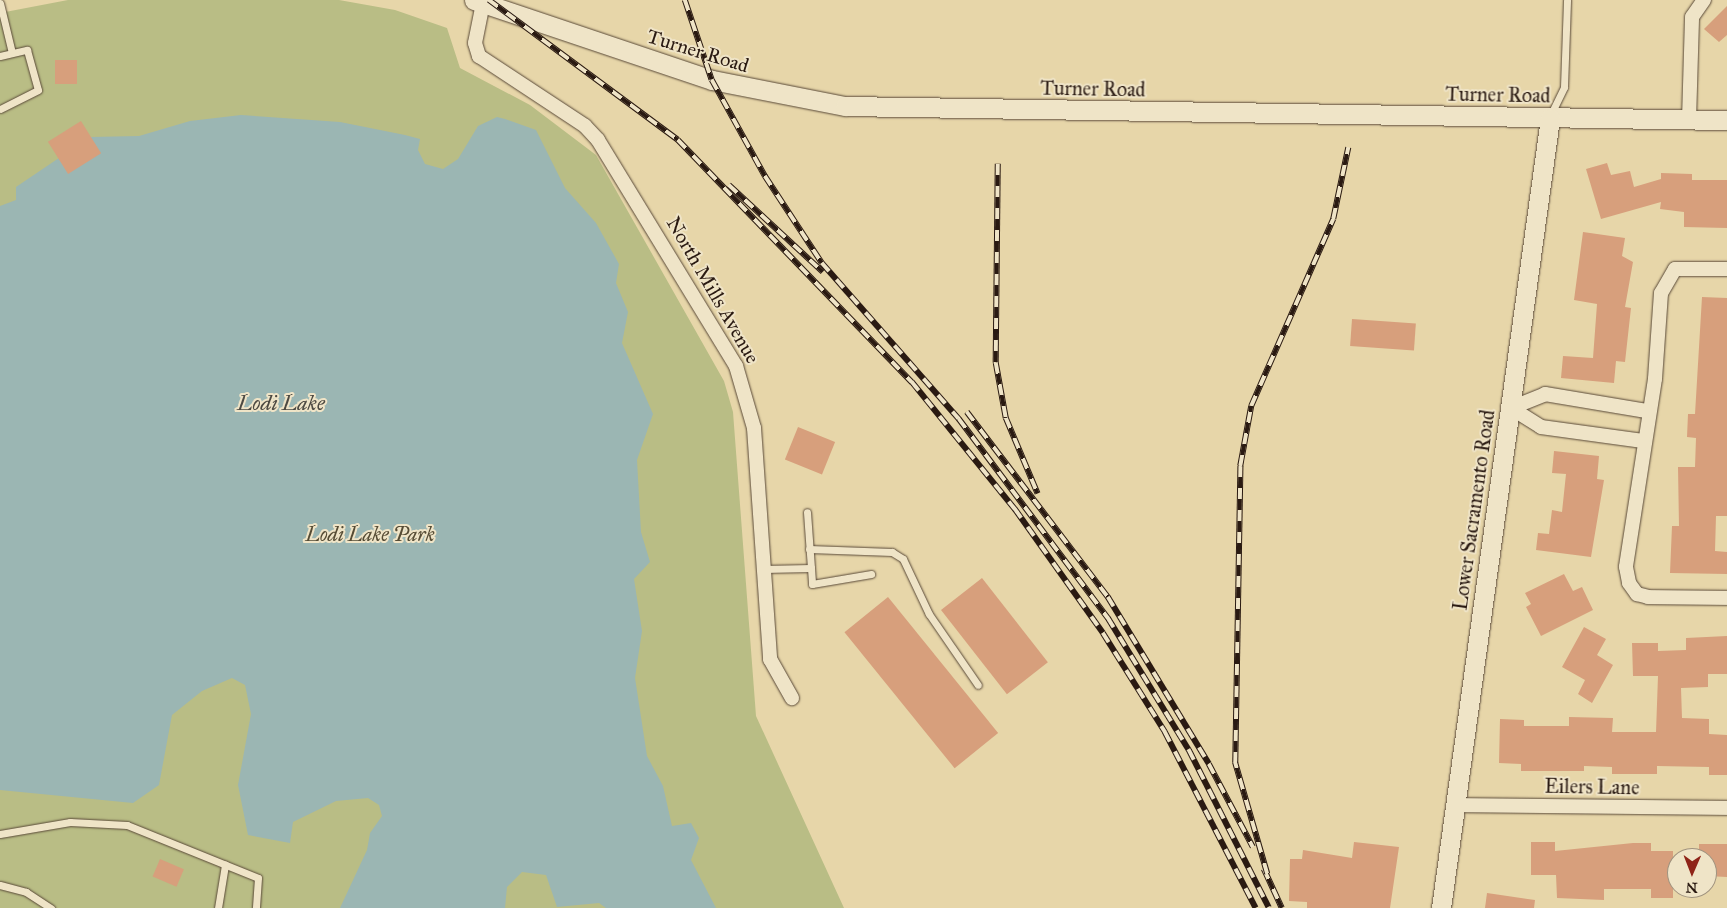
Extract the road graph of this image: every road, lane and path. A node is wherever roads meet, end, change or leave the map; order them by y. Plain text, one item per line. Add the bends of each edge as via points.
1 (1567, 0) edge
2 (1704, 0) edge
3 (478, 2) edge
4 (0, 3) edge
5 (12, 53) junction
6 (0, 56) edge
7 (0, 109) edge
8 (1550, 118) junction
9 (1689, 120) junction
10 (1727, 120) edge
11 (1727, 269) edge
12 (1512, 408) junction
13 (1647, 411) junction
14 (1643, 441) junction
15 (807, 512) dead end
16 (809, 549) junction
17 (810, 568) junction
18 (763, 569) junction
19 (871, 574) dead end
20 (1727, 598) edge
21 (978, 685) dead end
22 (792, 698) dead end
23 (1456, 805) junction
24 (1727, 808) edge
25 (0, 834) edge
26 (225, 864) junction
27 (0, 885) edge
28 (51, 908) edge
29 (218, 908) edge
30 (256, 908) edge
31 (1441, 908) edge

1 - 8 lane via 1564,87
2 - 9 street via 1692,18
3 - 8 main road, Turner Road via 704,78 822,104
3 - 18 street, North Mills Avenue via 475,43 479,56 579,122 598,140 736,366 754,428
4 - 5 lane
5 - 6 lane
5 - 7 lane via 27,50 38,90
8 - 9 main road, Turner Road
8 - 12 main road, Lower Sacramento Road
9 - 10 main road, Turner Road
11 - 13 street via 1675,268 1668,275 1661,293 1656,370
12 - 13 street via 1545,394
12 - 14 street via 1541,427
12 - 23 main road, Lower Sacramento Road
13 - 14 street
14 - 20 street via 1626,567 1629,583 1637,594 1648,598
15 - 16 lane
16 - 17 lane
16 - 21 lane via 892,552 903,559 929,614
17 - 18 lane
17 - 19 lane via 812,584
18 - 22 street, North Mills Avenue via 770,659
23 - 24 street, Eilers Lane
23 - 31 main road, Lower Sacramento Road
25 - 26 lane via 70,822 115,822
26 - 29 lane
26 - 30 lane via 258,878
27 - 28 lane via 26,892

